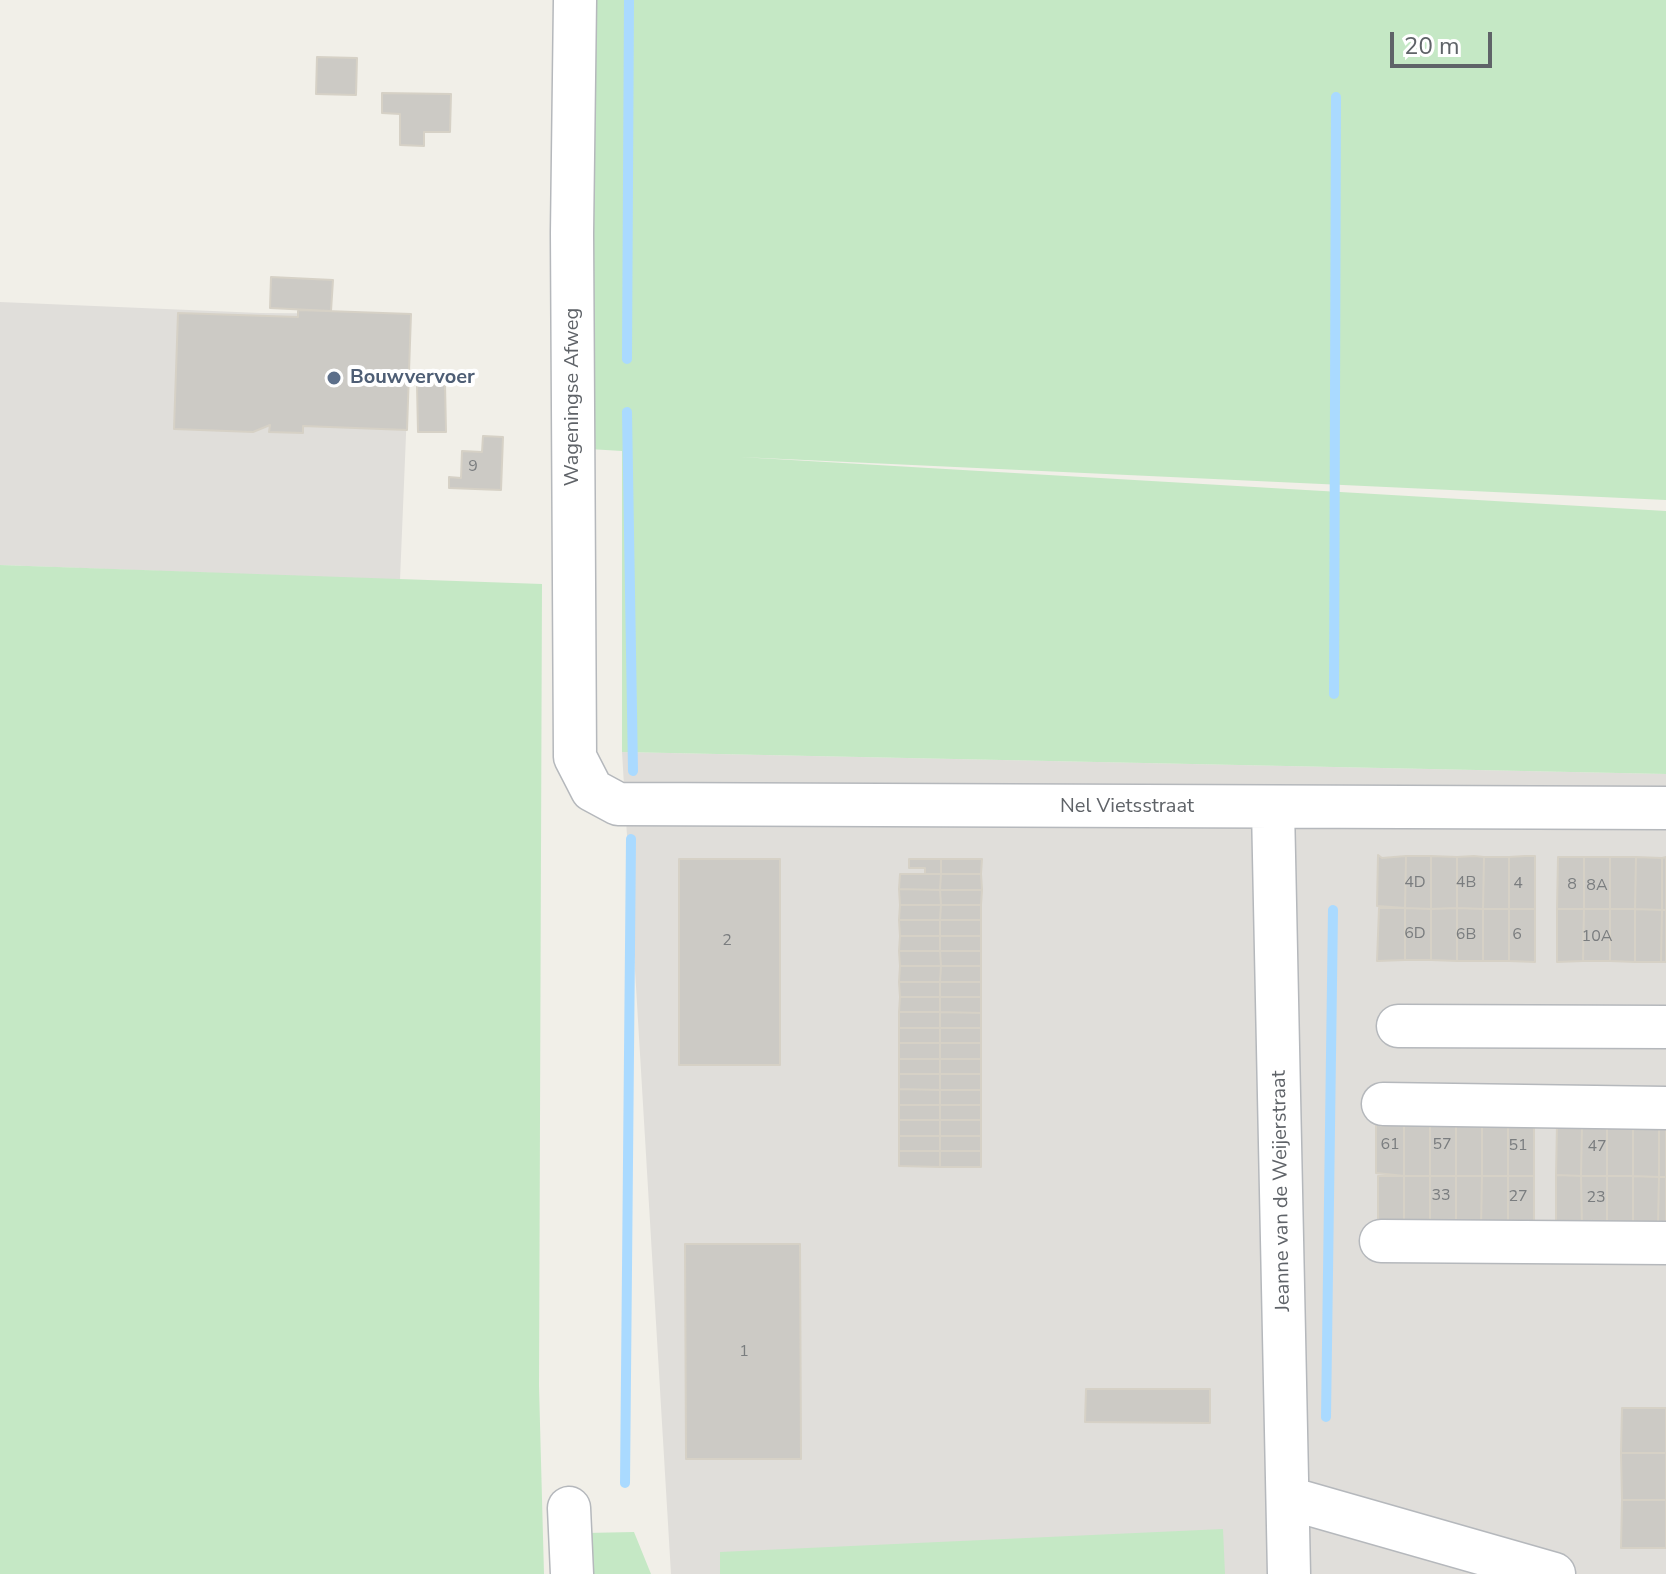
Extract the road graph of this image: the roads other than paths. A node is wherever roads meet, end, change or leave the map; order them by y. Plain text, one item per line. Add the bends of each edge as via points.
1 (575, 0) edge
2 (592, 790) joint
3 (1273, 808) junction
4 (1666, 808) edge
5 (1398, 1026) dead end
6 (1666, 1027) edge
7 (1383, 1104) dead end
8 (1666, 1108) edge
9 (1381, 1241) dead end
10 (1666, 1243) edge
11 (1288, 1498) junction
12 (569, 1508) dead end
13 (572, 1574) edge
14 (1289, 1574) edge
15 (1554, 1574) edge

1 - 2 street, Wageningse Afweg via 575,757
2 - 3 street, Nel Vietsstraat via 618,804
3 - 4 street, Nel Vietsstraat
3 - 11 street, Jeanne van de Weijerstraat
5 - 6 street
7 - 8 street
9 - 10 street
11 - 14 street, Jeanne van de Weijerstraat
11 - 15 street
12 - 13 street

